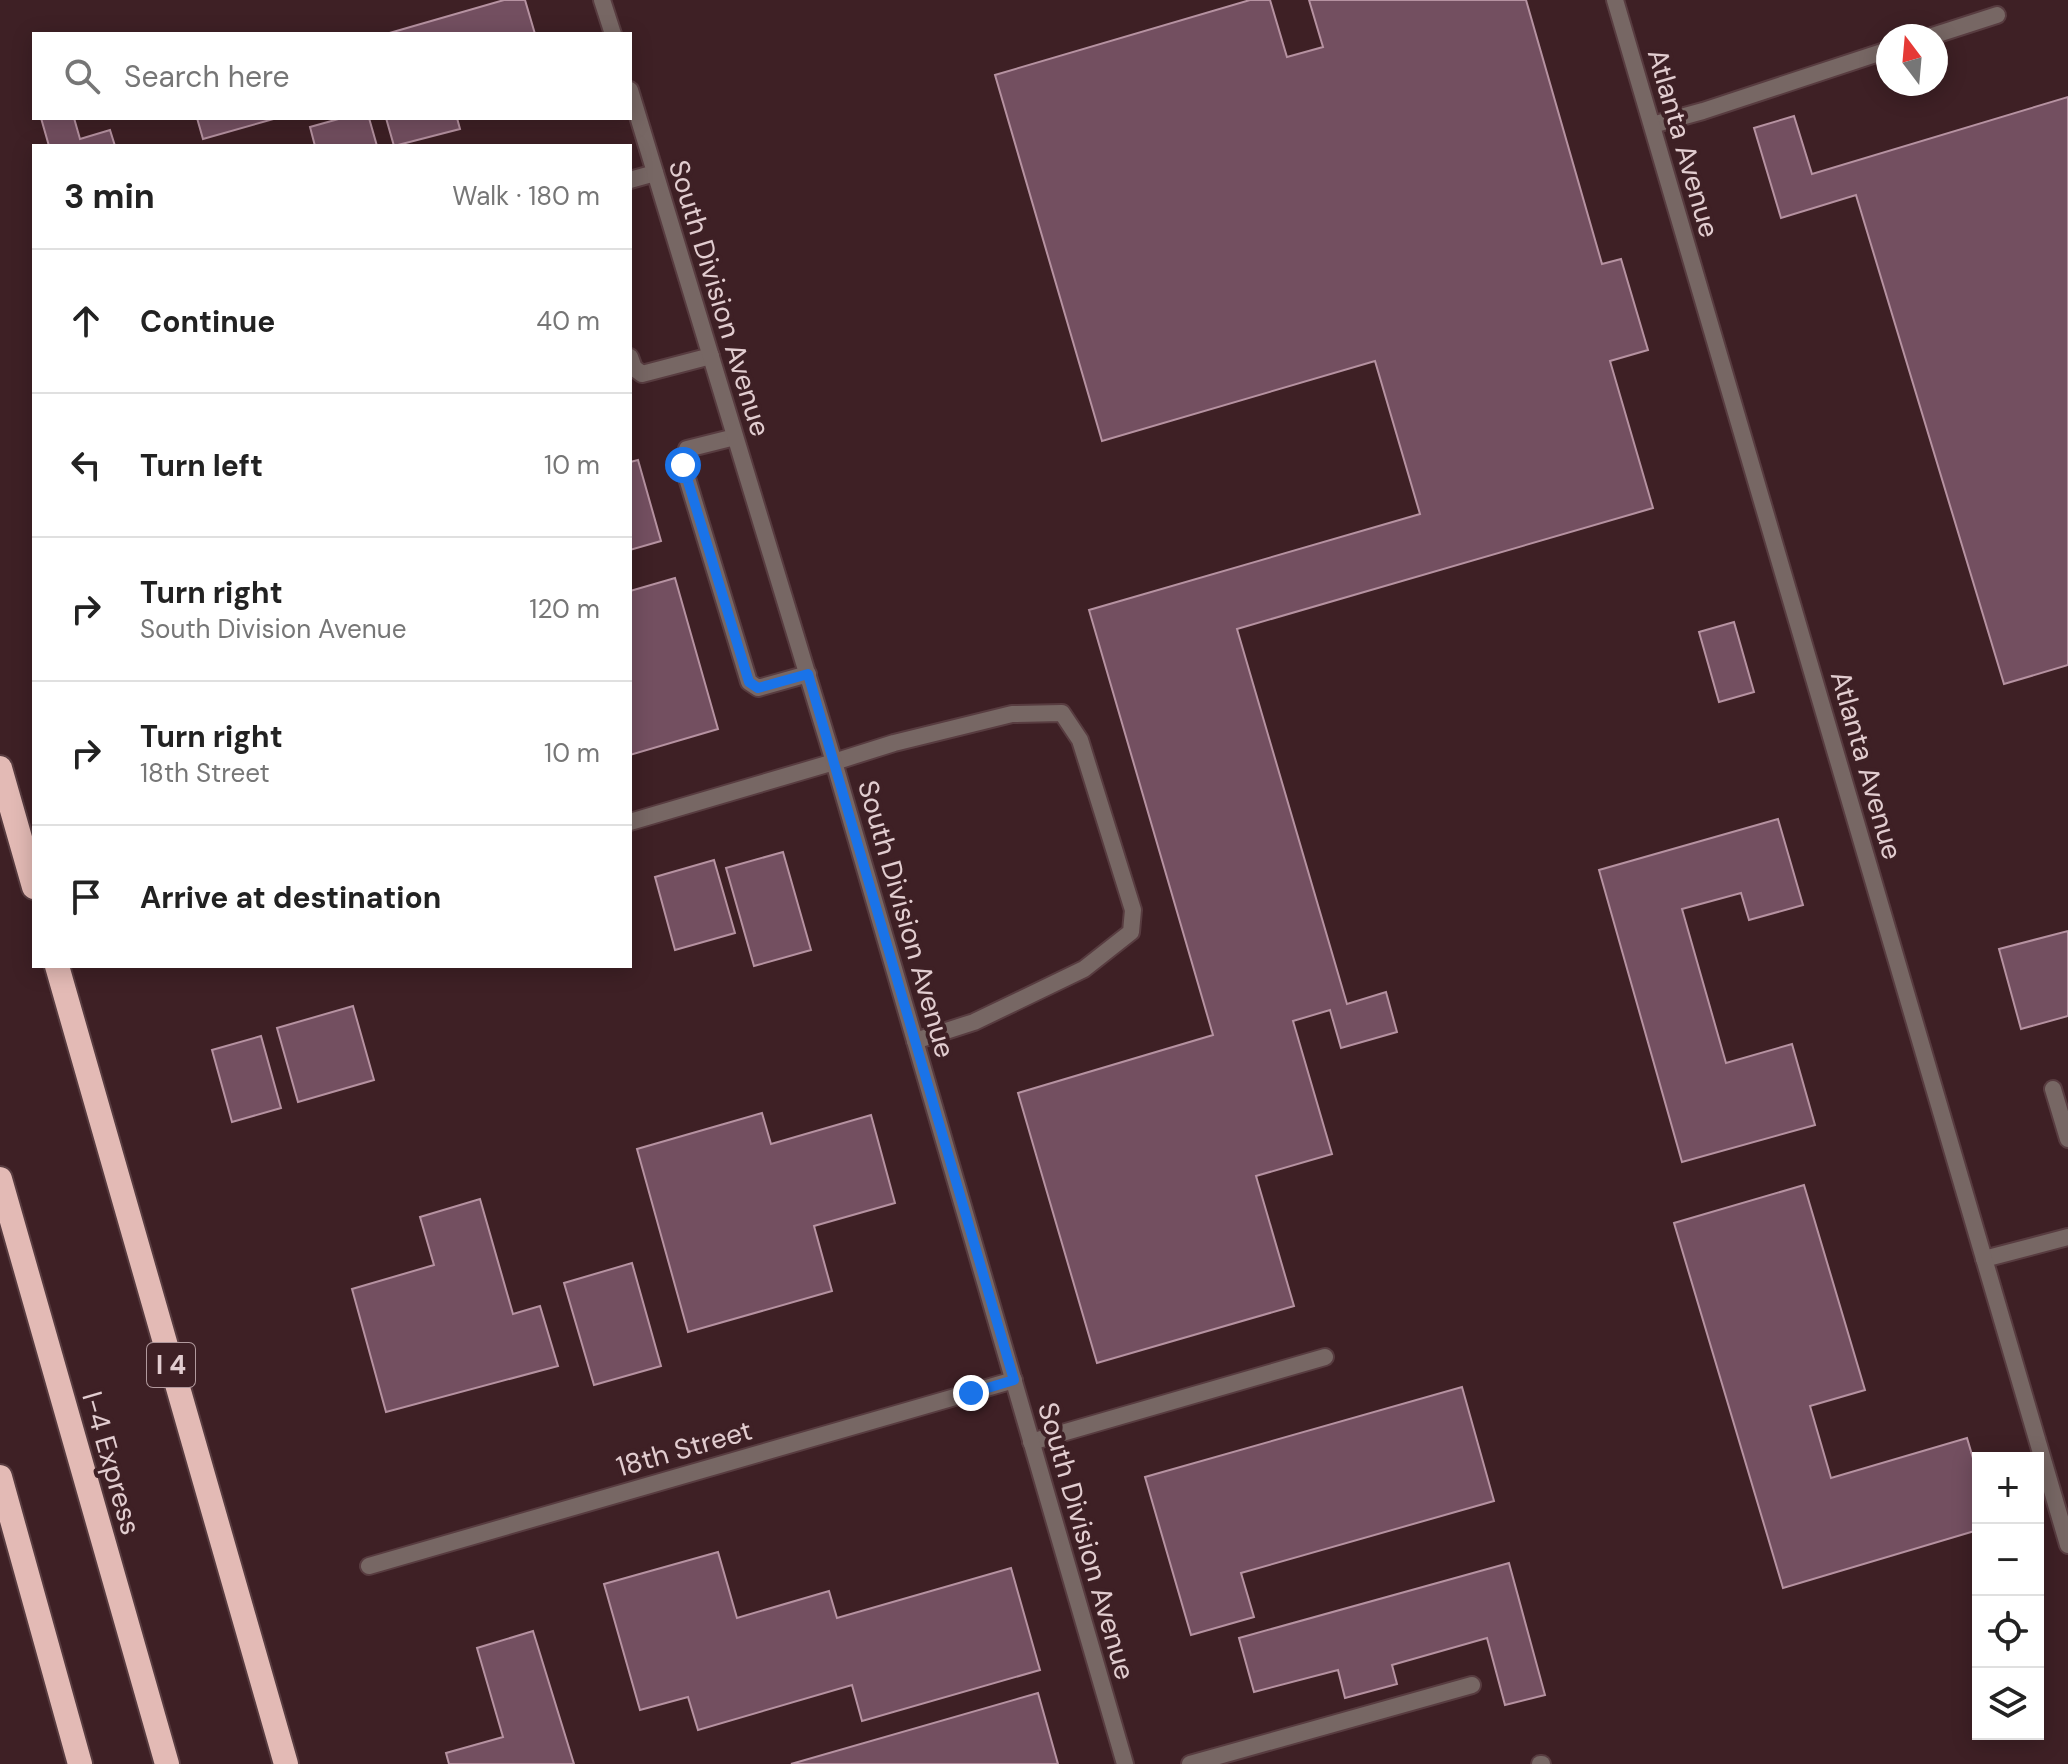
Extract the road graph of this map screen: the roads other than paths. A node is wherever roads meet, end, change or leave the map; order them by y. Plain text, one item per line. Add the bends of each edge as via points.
1 (602, 0) edge
2 (1615, 0) edge
3 (1997, 15) dead end
4 (1948, 31) edge
5 (612, 32) edge
6 (1876, 54) edge
7 (632, 97) edge
8 (1652, 125) junction
9 (655, 173) junction
10 (632, 179) edge
11 (711, 356) junction
12 (632, 362) edge
13 (735, 437) junction
14 (808, 674) junction
15 (834, 762) junction
16 (0, 768) edge
17 (632, 821) edge
18 (32, 880) edge
19 (58, 968) edge
20 (915, 1041) junction
21 (2053, 1089) dead end
22 (2068, 1139) edge
23 (0, 1179) edge
24 (2068, 1237) edge
25 (1984, 1259) junction
26 (1325, 1357) dead end
27 (1014, 1380) junction
28 (1031, 1442) junction
29 (0, 1477) edge
30 (2068, 1545) edge
31 (369, 1566) dead end
32 (1472, 1685) dead end
33 (80, 1764) edge
34 (167, 1764) edge
35 (286, 1764) edge
36 (1125, 1764) edge
37 (1190, 1764) edge

1 - 5 street
2 - 8 street, Atlanta Avenue
3 - 4 street
6 - 8 street
7 - 9 street, South Division Avenue
8 - 25 street, Atlanta Avenue
9 - 10 street
9 - 11 street, South Division Avenue
11 - 12 street via 642,374
11 - 13 street, South Division Avenue
13 - 14 street, South Division Avenue
13 - 14 street via 687,449 683,465 740,653 749,682 758,688
14 - 15 street, South Division Avenue
15 - 17 street
15 - 20 street, South Division Avenue
15 - 20 street via 1012,714 1062,713 1080,740 1133,910 1131,932 1084,969 974,1022
16 - 18 highway
19 - 35 highway, I 4
20 - 27 street, South Division Avenue
21 - 22 street
23 - 34 highway, I-4 Express
24 - 25 street
25 - 30 street, Atlanta Avenue
26 - 28 street
27 - 28 street, South Division Avenue
27 - 31 street, 18th Street
28 - 36 street, South Division Avenue
29 - 33 highway
32 - 37 street

